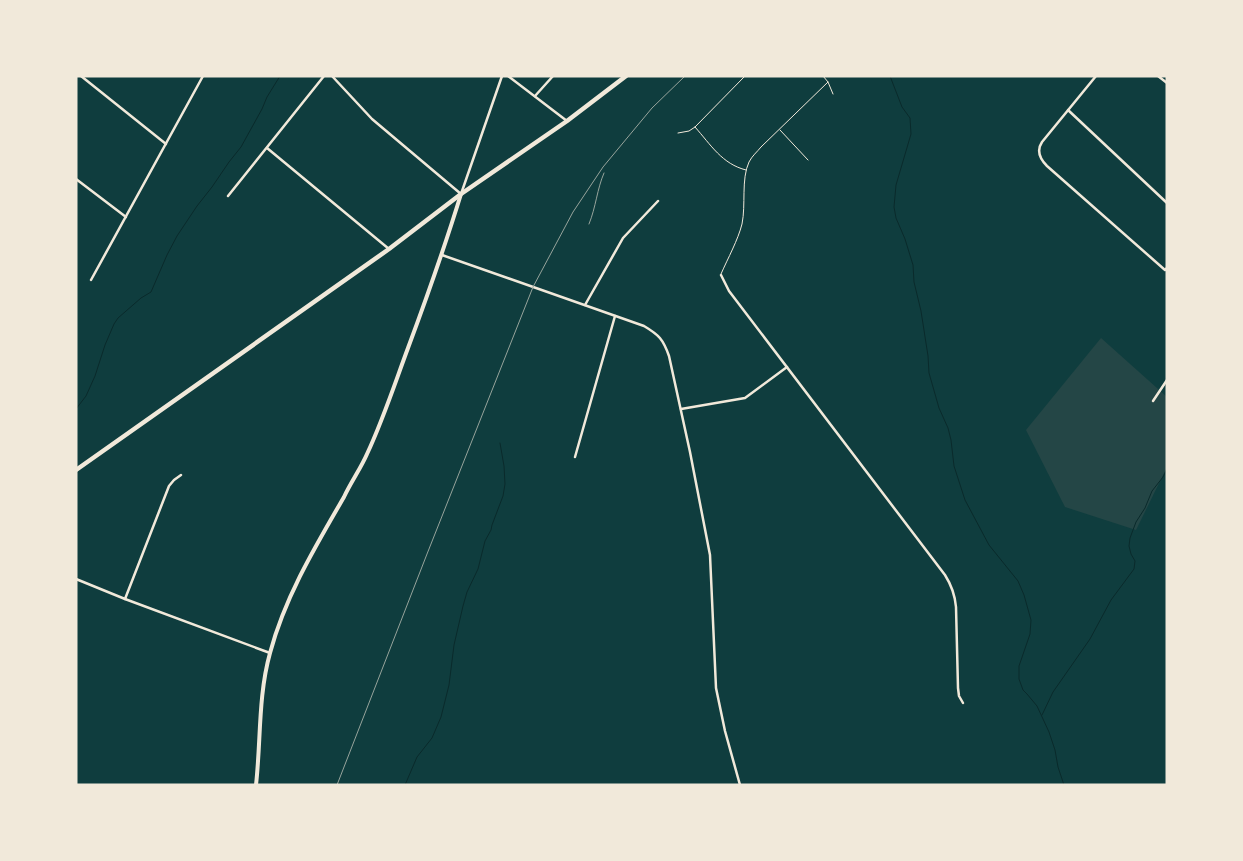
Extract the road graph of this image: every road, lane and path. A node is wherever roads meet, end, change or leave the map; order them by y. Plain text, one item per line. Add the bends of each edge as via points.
1 (80, 76) edge
2 (203, 76) edge
3 (324, 76) edge
4 (332, 76) edge
5 (502, 76) edge
6 (508, 76) edge
7 (553, 76) edge
8 (626, 76) edge
9 (745, 76) edge
10 (823, 76) edge
11 (1096, 76) edge
12 (1158, 76) edge
13 (828, 82) junction
14 (1167, 83) edge
15 (832, 94) dead end
16 (535, 96) junction
17 (1068, 110) junction
18 (567, 121) junction
19 (695, 126) junction
20 (780, 130) junction
21 (678, 133) dead end
22 (166, 144) junction
23 (266, 148) junction
24 (808, 160) dead end
25 (746, 170) junction
26 (76, 179) edge
27 (461, 194) junction
28 (228, 196) dead end
29 (658, 201) dead end
30 (1167, 203) edge
31 (126, 217) junction
32 (389, 249) junction
33 (442, 255) junction
34 (1167, 268) edge
35 (721, 275) joint
36 (91, 280) dead end
37 (585, 306) junction
38 (615, 316) junction
39 (786, 367) junction
40 (1167, 380) edge
41 (1153, 401) dead end
42 (681, 409) junction
43 (575, 457) dead end
44 (76, 470) edge
45 (181, 475) dead end
46 (76, 579) edge
47 (125, 599) junction
48 (270, 653) junction
49 (963, 703) dead end
50 (256, 785) edge
51 (740, 785) edge

1 - 22 street
2 - 22 street
3 - 23 street
4 - 27 street via 372,118
5 - 27 street
6 - 16 street
7 - 16 street
8 - 18 main road
9 - 19 lane
10 - 13 lane
11 - 17 street
12 - 14 street
13 - 15 lane
13 - 20 lane
16 - 18 street
17 - 30 street
17 - 34 street via 1039,146 1042,161 1165,270
18 - 27 main road
19 - 21 lane
19 - 25 lane via 729,164
20 - 24 lane
20 - 25 lane via 752,157
22 - 31 street
23 - 28 street
23 - 32 street
25 - 35 lane via 744,216
26 - 31 street
27 - 32 main road
27 - 33 street
29 - 37 street via 623,238
31 - 36 street
32 - 44 main road
33 - 37 street
33 - 48 street via 367,454 306,562
35 - 39 street
37 - 38 street
38 - 42 street via 645,327 664,343
38 - 43 street
39 - 42 street via 745,398
39 - 49 street via 946,575 955,596 958,688
40 - 41 street
42 - 51 street via 710,554 716,688
45 - 47 street via 168,486
46 - 47 street
47 - 48 street
48 - 50 street via 261,699

